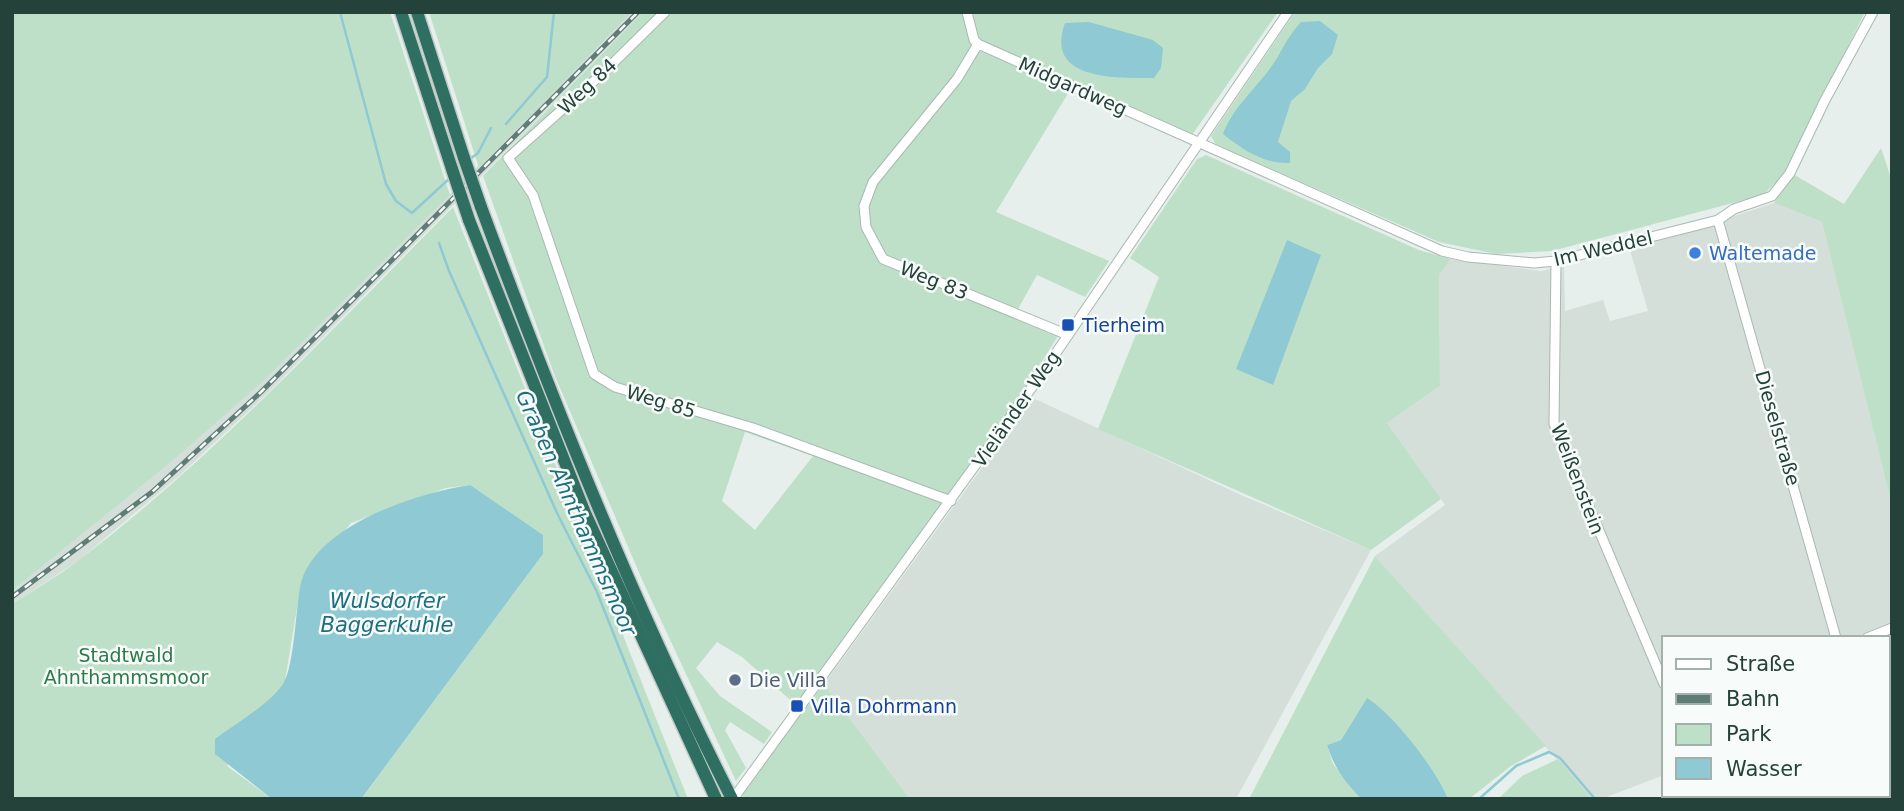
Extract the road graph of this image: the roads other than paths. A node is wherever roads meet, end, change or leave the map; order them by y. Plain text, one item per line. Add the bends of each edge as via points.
1 (401, 12) edge
2 (416, 12) edge
3 (665, 12) edge
4 (967, 12) edge
5 (1288, 12) edge
6 (1873, 12) edge
7 (978, 44) junction
8 (1198, 143) junction
9 (508, 158) joint
10 (1718, 220) junction
11 (1556, 261) junction
12 (1068, 335) junction
13 (951, 501) junction
14 (1892, 628) edge
15 (1835, 636) edge
16 (1872, 636) edge
17 (1662, 679) edge
18 (716, 799) edge
19 (732, 799) edge

1 - 18 highway, bridge via 469,220 585,513
2 - 19 highway, bridge via 481,207 596,498
3 - 9 street, Weg 84
4 - 7 street
5 - 8 street, Vieländer Weg
6 - 10 street, Im Weddel via 1790,173 1772,196 1734,209
7 - 8 street, Midgardweg
7 - 12 street, Weg 83 via 957,79 873,183 864,206 866,227 883,259
8 - 11 street, Im Weddel via 1442,251 1534,263
8 - 12 street, Vieländer Weg
9 - 13 street, Weg 85 via 533,195 594,374 615,387 753,428
10 - 11 street, Im Weddel
10 - 15 street, Dieselstraße
11 - 17 street, Weißenstein via 1554,424
12 - 13 street, Vieländer Weg
13 - 19 street, Vieländer Weg
14 - 16 street

